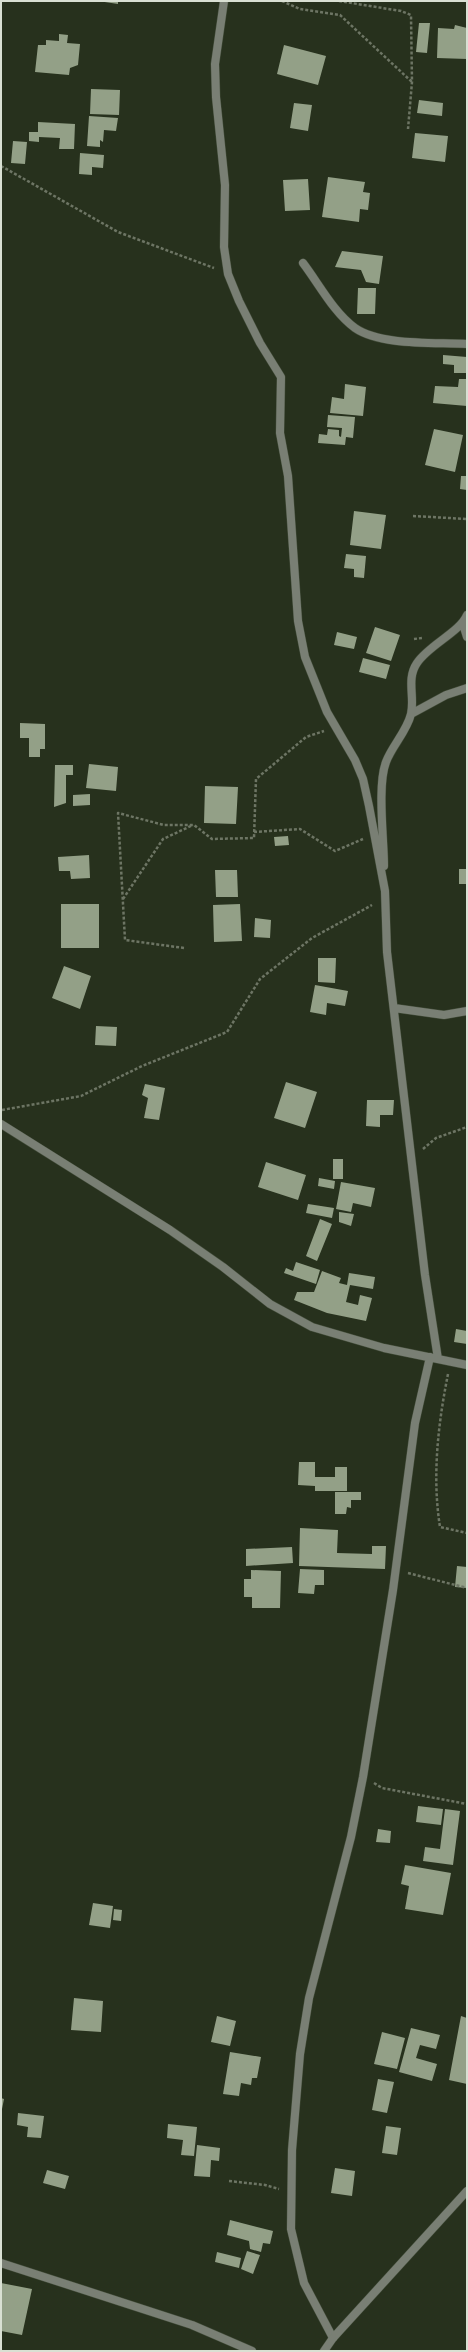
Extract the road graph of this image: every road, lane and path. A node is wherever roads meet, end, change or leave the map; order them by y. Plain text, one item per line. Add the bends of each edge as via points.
1 (224, 1) edge
2 (282, 1) edge
3 (339, 1) edge
4 (412, 82) junction
5 (408, 129) dead end
6 (1, 166) edge
7 (303, 263) dead end
8 (228, 274) junction
9 (467, 344) edge
10 (413, 516) dead end
11 (467, 519) edge
12 (467, 615) edge
13 (463, 624) junction
14 (467, 637) edge
15 (467, 688) edge
16 (411, 714) junction
17 (336, 728) junction
18 (194, 825) junction
19 (254, 832) junction
20 (374, 833) junction
21 (385, 894) junction
22 (123, 899) junction
23 (184, 948) dead end
24 (394, 1008) junction
25 (467, 1011) edge
26 (1, 1111) edge
27 (1, 1124) edge
28 (467, 1127) edge
29 (412, 1158) junction
30 (434, 1358) junction
31 (450, 1361) junction
32 (467, 1365) edge
33 (467, 1533) edge
34 (395, 1570) junction
35 (467, 1588) edge
36 (363, 1777) junction
37 (467, 1804) edge
38 (229, 2180) dead end
39 (467, 2191) edge
40 (291, 2193) junction
41 (1, 2263) edge
42 (333, 2338) junction
43 (252, 2351) edge
44 (324, 2351) edge

1 - 8 street via 215,64 225,185 224,247
2 - 4 path via 300,9 340,15
3 - 4 path via 401,10 411,16
4 - 5 path
6 - 8 path via 118,232
7 - 9 street via 335,307 356,329 390,340
8 - 17 street via 260,343 281,377 280,433 288,476 298,621 304,657
10 - 11 path
12 - 13 street
13 - 14 street
13 - 16 street via 442,638 417,662 411,681
15 - 16 street via 446,695
16 - 21 street via 385,764 382,793
17 - 19 path via 306,737 256,779
17 - 20 street via 363,779
18 - 19 path via 212,840 254,838
18 - 22 path via 162,839
18 - 22 path via 164,825 118,813
19 - 20 path via 300,829 335,851
20 - 21 street
21 - 24 street via 387,952
21 - 26 path via 312,938 260,979 227,1032 142,1066 81,1096
22 - 23 path via 125,940
24 - 25 street via 444,1015
24 - 29 street
27 - 30 street via 170,1230 224,1267 270,1304 312,1327 384,1348
28 - 29 path via 436,1138
29 - 30 street
30 - 31 street
30 - 34 street via 415,1423
31 - 32 street
31 - 33 path via 441,1408 436,1503 440,1527
34 - 35 path
34 - 36 street
36 - 37 path via 382,1788
36 - 40 street via 351,1837 302,2033
38 - 40 path via 265,2185
39 - 42 street
40 - 42 street via 291,2230 304,2283
41 - 43 street via 192,2325
42 - 44 street

